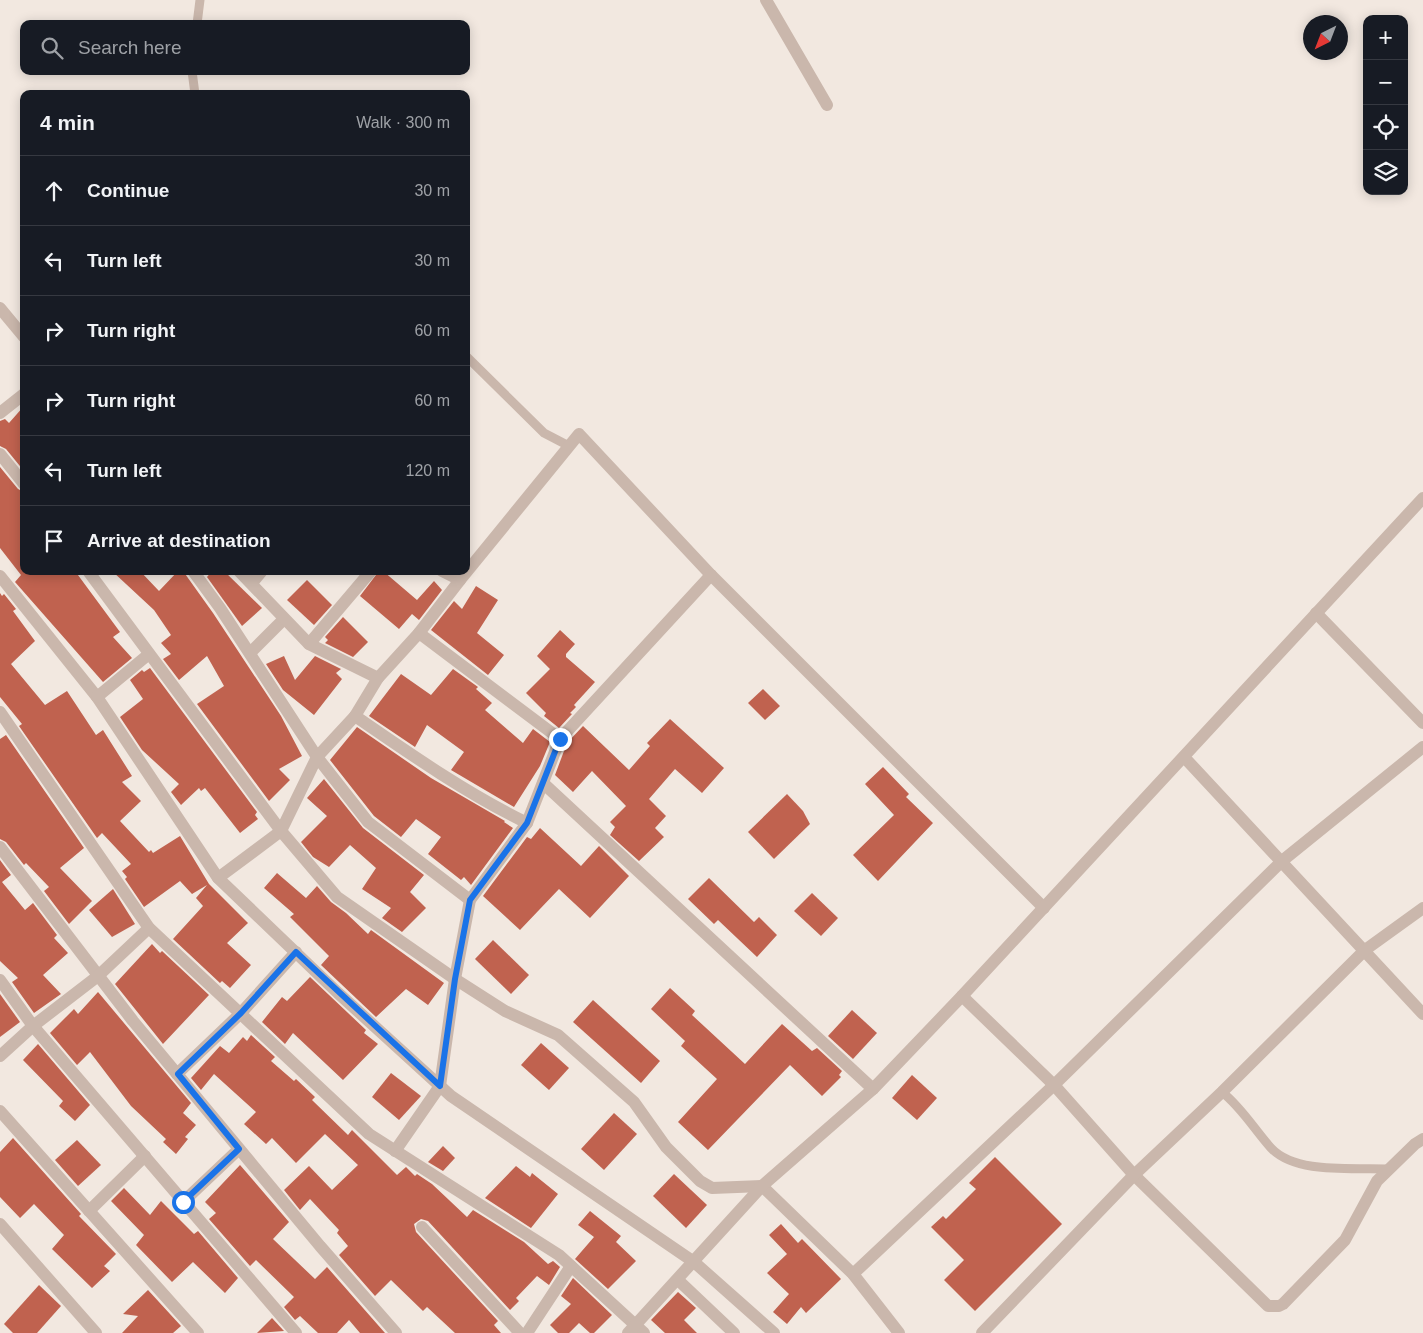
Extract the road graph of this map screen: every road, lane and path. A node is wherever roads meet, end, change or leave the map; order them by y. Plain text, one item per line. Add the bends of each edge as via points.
1 (200, 0) edge
2 (766, 0) edge
3 (198, 20) edge
4 (193, 75) edge
5 (194, 90) edge
6 (827, 105) dead end
7 (0, 308) edge
8 (20, 332) edge
9 (470, 360) edge
10 (20, 397) edge
11 (0, 413) edge
12 (569, 446) junction
13 (0, 454) edge
14 (20, 479) edge
15 (1423, 498) edge
16 (470, 568) edge
17 (91, 575) edge
18 (196, 575) edge
19 (243, 575) edge
20 (259, 575) edge
21 (368, 575) edge
22 (450, 575) edge
23 (464, 575) edge
24 (711, 575) junction
25 (0, 576) edge
26 (460, 580) junction
27 (252, 583) junction
28 (1316, 613) junction
29 (284, 619) junction
30 (419, 634) junction
31 (309, 644) junction
32 (250, 653) junction
33 (149, 654) junction
34 (378, 678) junction
35 (97, 697) junction
36 (0, 712) edge
37 (355, 716) junction
38 (1423, 723) edge
39 (560, 739) junction
40 (1423, 747) edge
41 (317, 757) junction
42 (1184, 757) junction
43 (543, 783) junction
44 (527, 823) junction
45 (281, 831) junction
46 (0, 847) edge
47 (1282, 861) junction
48 (218, 878) junction
49 (470, 900) junction
50 (1044, 908) junction
51 (1423, 908) edge
52 (149, 928) junction
53 (1364, 950) junction
54 (296, 952) junction
55 (98, 976) junction
56 (455, 979) junction
57 (0, 980) edge
58 (962, 996) junction
59 (241, 1013) junction
60 (1423, 1014) edge
61 (34, 1026) junction
62 (0, 1056) edge
63 (178, 1074) junction
64 (1054, 1085) junction
65 (440, 1086) junction
66 (873, 1089) junction
67 (1222, 1092) junction
68 (0, 1111) edge
69 (1423, 1139) edge
70 (239, 1149) junction
71 (395, 1151) junction
72 (145, 1156) junction
73 (1390, 1168) junction
74 (1134, 1175) junction
75 (762, 1186) junction
76 (183, 1202) junction
77 (90, 1211) junction
78 (0, 1224) edge
79 (422, 1227) dead end
80 (694, 1262) junction
81 (571, 1266) junction
82 (853, 1274) junction
83 (678, 1280) junction
84 (636, 1330) edge
85 (96, 1333) edge
86 (198, 1333) edge
87 (296, 1333) edge
88 (396, 1333) edge
89 (520, 1333) edge
90 (526, 1333) edge
91 (734, 1333) edge
92 (774, 1333) edge
93 (899, 1333) edge
94 (982, 1333) edge

1 - 3 lane
2 - 6 street
4 - 5 lane
7 - 8 street
9 - 12 lane via 544,434
10 - 11 street
12 - 16 street
12 - 24 street via 579,434
13 - 14 street
15 - 28 street
17 - 33 street
18 - 32 street
19 - 27 street
20 - 27 street
21 - 31 street
22 - 26 street
23 - 26 street
24 - 39 street
24 - 50 street
25 - 35 street
26 - 30 street
27 - 29 street
28 - 38 street
28 - 42 street
29 - 31 street
29 - 32 street
30 - 34 street
30 - 39 street
31 - 34 street
32 - 41 street
33 - 35 street
33 - 45 street
34 - 37 street
35 - 48 street
36 - 52 street
37 - 41 street
37 - 44 street via 430,767
39 - 43 street
40 - 47 street
41 - 45 street
41 - 49 street via 368,822
42 - 47 street
42 - 50 street
43 - 44 street
43 - 66 street
44 - 49 street
45 - 48 street
45 - 56 street via 337,897
46 - 55 street
47 - 53 street
47 - 64 street
48 - 54 street
49 - 56 street
50 - 58 street
51 - 53 street
52 - 55 street
52 - 59 street
53 - 60 street
53 - 67 street
54 - 59 street
54 - 65 street
55 - 61 street
55 - 63 street
56 - 65 street
56 - 75 street via 515,1016 558,1035 634,1102 666,1147 700,1181 712,1188
57 - 61 street
58 - 64 street
58 - 66 street
59 - 63 street
59 - 71 street via 369,1134
61 - 62 street
61 - 72 street
63 - 70 street
64 - 74 street
64 - 82 street
65 - 71 street
65 - 80 street
66 - 75 street
67 - 73 lane via 1271,1148 1287,1160 1305,1166
67 - 74 street
68 - 77 street
69 - 73 street
70 - 76 street
70 - 88 street
71 - 81 street via 559,1255
72 - 76 street
72 - 77 street
73 - 74 street via 1372,1187 1339,1247 1283,1304 1273,1307 1264,1304
74 - 94 street
75 - 80 street
75 - 82 street
76 - 87 street
77 - 86 street
78 - 85 street
79 - 89 street
80 - 83 street
80 - 92 street
81 - 84 street
81 - 90 street
82 - 93 street
83 - 84 street
83 - 91 street

